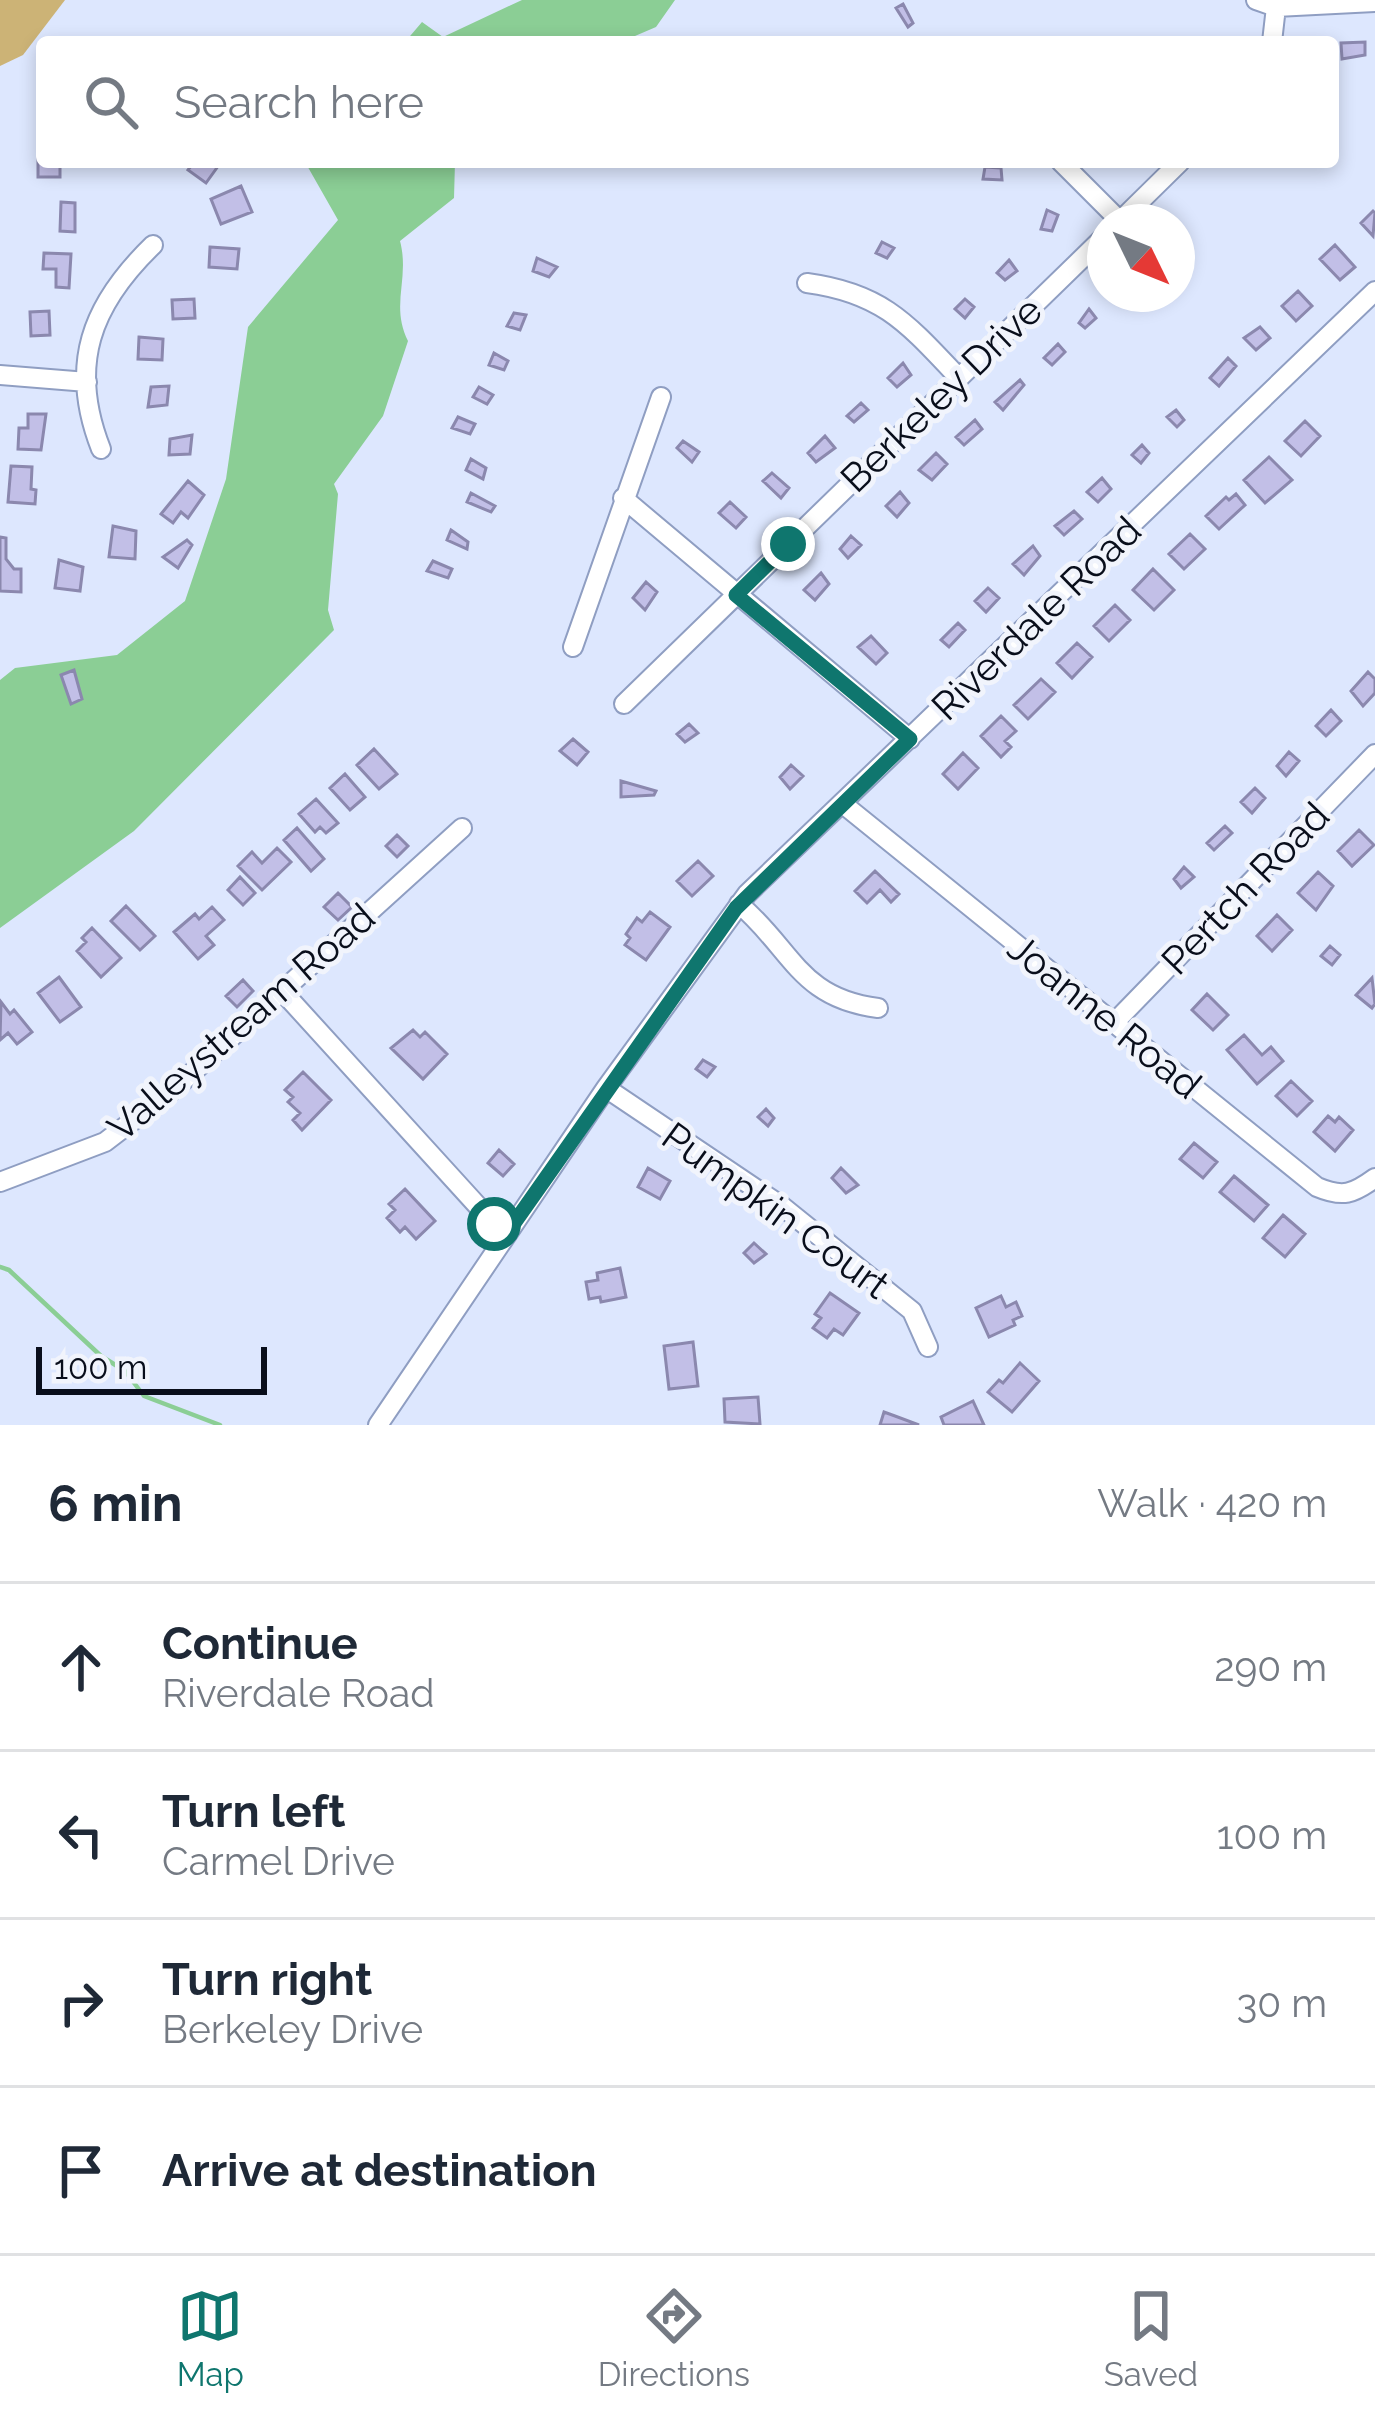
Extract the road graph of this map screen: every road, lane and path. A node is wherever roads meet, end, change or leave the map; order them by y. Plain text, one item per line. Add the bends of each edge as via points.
1 (1256, 0) edge
2 (1375, 2) edge
3 (1276, 7) junction
4 (1273, 36) edge
5 (1067, 168) edge
6 (1174, 168) edge
7 (1102, 204) edge
8 (1137, 204) edge
9 (153, 245) dead end
10 (1087, 253) edge
11 (807, 283) dead end
12 (1375, 291) edge
13 (0, 376) edge
14 (958, 377) junction
15 (87, 382) junction
16 (661, 397) dead end
17 (101, 449) dead end
18 (623, 498) junction
19 (736, 595) junction
20 (573, 646) dead end
21 (624, 704) dead end
22 (910, 739) junction
23 (1375, 754) edge
24 (843, 804) junction
25 (462, 828) dead end
26 (740, 904) junction
27 (283, 992) junction
28 (878, 1008) dead end
29 (1114, 1023) junction
30 (606, 1088) junction
31 (1375, 1178) edge
32 (0, 1182) edge
33 (505, 1236) junction
34 (928, 1347) dead end
35 (378, 1425) edge

1 - 3 street
2 - 3 street
3 - 4 street
5 - 7 street
6 - 8 street
9 - 15 street via 110,291 91,338
10 - 14 street, Berkeley Drive
11 - 14 street via 874,301
12 - 22 street, Riverdale Road
13 - 15 street
14 - 19 street, Berkeley Drive
15 - 17 street
16 - 18 street
18 - 19 street
18 - 20 street
19 - 21 street, Berkeley Drive
19 - 22 street
22 - 24 street, Riverdale Road
23 - 29 street, Pertch Road
24 - 26 street, Riverdale Road
24 - 29 street, Joanne Road
25 - 27 street, Valleystream Road
26 - 28 street via 812,986
26 - 30 street, Riverdale Road
27 - 32 street, Valleystream Road via 106,1142
27 - 33 street
29 - 31 street, Joanne Road via 1317,1187 1353,1194
30 - 33 street, Riverdale Road
30 - 34 street, Pumpkin Court via 783,1207 912,1311
33 - 35 street, Riverdale Road

